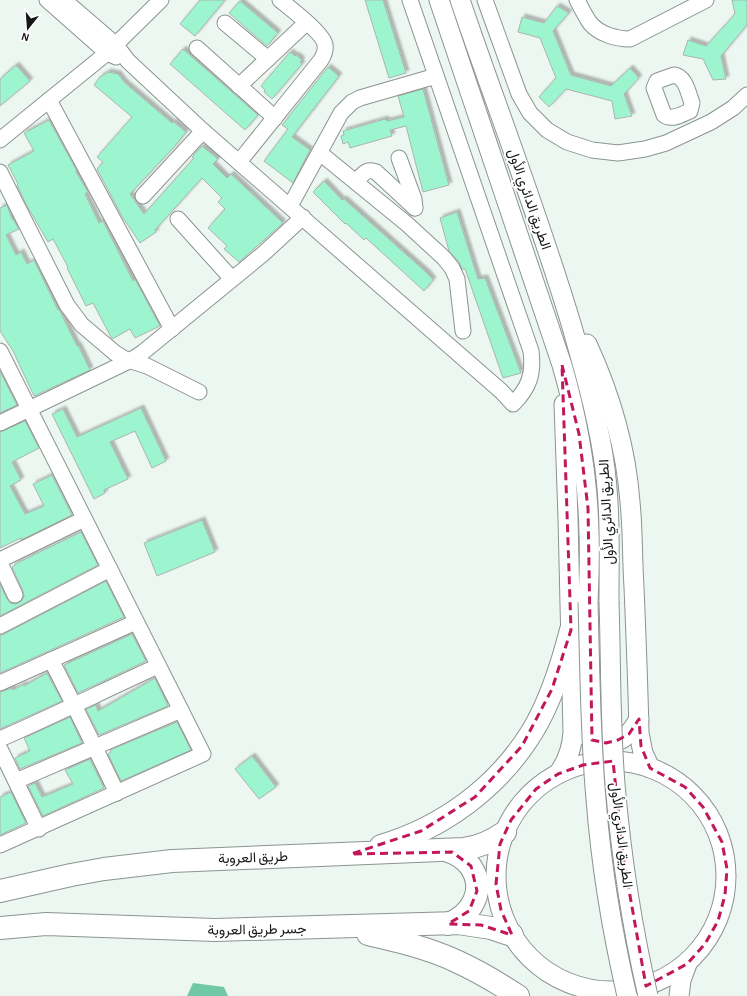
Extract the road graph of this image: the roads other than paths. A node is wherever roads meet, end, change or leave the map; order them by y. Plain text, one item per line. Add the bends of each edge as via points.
1 (47, 0) edge
2 (64, 0) edge
3 (161, 0) edge
4 (280, 0) edge
5 (410, 0) edge
6 (439, 0) edge
7 (460, 0) edge
8 (485, 0) edge
9 (577, 0) edge
10 (706, 0) edge
11 (225, 23) dead end
12 (306, 23) junction
13 (111, 48) junction
14 (197, 48) dead end
15 (268, 59) junction
16 (436, 76) junction
17 (239, 86) junction
18 (747, 95) edge
19 (49, 100) junction
20 (681, 115) dead end
21 (275, 118) junction
22 (203, 130) junction
23 (687, 134) junction
24 (0, 140) edge
25 (320, 153) junction
26 (399, 158) dead end
27 (240, 162) junction
28 (0, 172) edge
29 (356, 182) junction
30 (143, 196) dead end
31 (290, 206) junction
32 (415, 208) junction
33 (303, 218) junction
34 (178, 219) dead end
35 (407, 224) junction
36 (232, 279) junction
37 (564, 300) junction
38 (172, 329) junction
39 (462, 331) dead end
40 (0, 351) edge
41 (131, 360) junction
42 (562, 365) junction
43 (199, 392) dead end
44 (29, 409) junction
45 (0, 423) edge
46 (84, 518) junction
47 (0, 560) edge
48 (0, 563) edge
49 (110, 569) junction
50 (15, 595) dead end
51 (136, 622) junction
52 (0, 626) edge
53 (571, 630) junction
54 (51, 660) junction
55 (158, 666) junction
56 (0, 683) edge
57 (75, 704) junction
58 (181, 710) junction
59 (639, 719) junction
60 (572, 722) junction
61 (0, 739) edge
62 (94, 746) junction
63 (0, 749) edge
64 (650, 768) junction
65 (558, 774) junction
66 (16, 781) junction
67 (117, 793) junction
68 (39, 828) junction
69 (505, 832) junction
70 (0, 845) edge
71 (446, 850) junction
72 (351, 854) junction
73 (0, 891) edge
74 (448, 924) junction
75 (339, 927) junction
76 (0, 928) edge
77 (512, 935) junction
78 (687, 964) junction
79 (591, 992) edge
80 (518, 996) edge
81 (627, 996) edge
82 (648, 996) edge
83 (679, 996) edge

1 - 13 street
2 - 13 street
3 - 13 street
4 - 12 street
5 - 16 street
6 - 42 main road, الطريق الدائري الأول
7 - 37 main road, الطريق الدائري الأول
8 - 23 street via 519,94 530,113 547,130 566,142 592,150 618,153 645,150
9 - 10 street via 590,23 603,33 620,39 630,39
11 - 15 street
12 - 15 street
12 - 21 street via 324,40 326,50
13 - 19 street
13 - 22 street
14 - 17 street
15 - 17 street
16 - 25 street via 352,102 341,113
16 - 33 street via 531,351 531,374 522,395 512,404 501,391
17 - 21 street
18 - 23 street via 733,108
19 - 24 street
19 - 38 street
20 - 23 street
21 - 27 street
22 - 27 street
22 - 30 street
25 - 29 street
25 - 31 street
26 - 32 street
27 - 31 street
28 - 41 street via 70,310 82,325 110,350
29 - 32 street via 365,172 376,172
29 - 35 street
31 - 33 street
32 - 35 street
33 - 36 street
34 - 36 street
35 - 39 street via 452,268 457,279
36 - 38 street
37 - 59 main road via 601,375 624,455 632,528
37 - 82 main road, الطريق الدائري الأول, bridge via 587,378 604,462 608,498 615,784 627,885
38 - 41 street
40 - 44 street
41 - 43 street
41 - 44 street
42 - 53 main road
42 - 81 main road, الطريق الدائري الأول, bridge via 575,413 584,468 589,534 588,602 596,799 608,901
44 - 45 street
44 - 46 street
46 - 47 street
46 - 49 street
48 - 50 street
49 - 51 street
49 - 52 street
51 - 54 street
51 - 55 street
53 - 60 main road
53 - 72 highway via 560,669 543,711 522,746 501,772 474,797 441,820 400,839
54 - 56 street
54 - 57 street
55 - 57 street
55 - 58 street
57 - 61 street
57 - 62 street
58 - 62 street
58 - 67 street via 203,754
59 - 60 main road via 624,738 606,743 588,738
59 - 64 main road via 641,746
60 - 65 main road via 571,750
62 - 66 street
62 - 67 street
63 - 66 street
64 - 65 main road via 623,762 603,762 583,765
64 - 78 main road via 685,788 703,807 717,830 725,855 726,889 718,921 705,944
65 - 69 main road via 526,798
66 - 68 street
67 - 68 street
68 - 70 street
69 - 71 highway, طريق العروبة via 480,846
69 - 77 main road via 497,857 496,884 501,910
71 - 72 highway, طريق العروبة
71 - 74 highway via 458,855 470,866 477,886 475,902 469,911 460,919
72 - 73 highway, طريق العروبة via 138,864 71,875
74 - 75 highway, جسر طريق العروبة
74 - 77 highway, جسر طريق العروبة via 481,926
75 - 76 highway, جسر طريق العروبة via 186,930 46,924
75 - 80 highway via 403,942 450,958 481,973
77 - 79 main road via 528,956 549,973
78 - 79 main road via 664,979 639,988
78 - 83 main road

